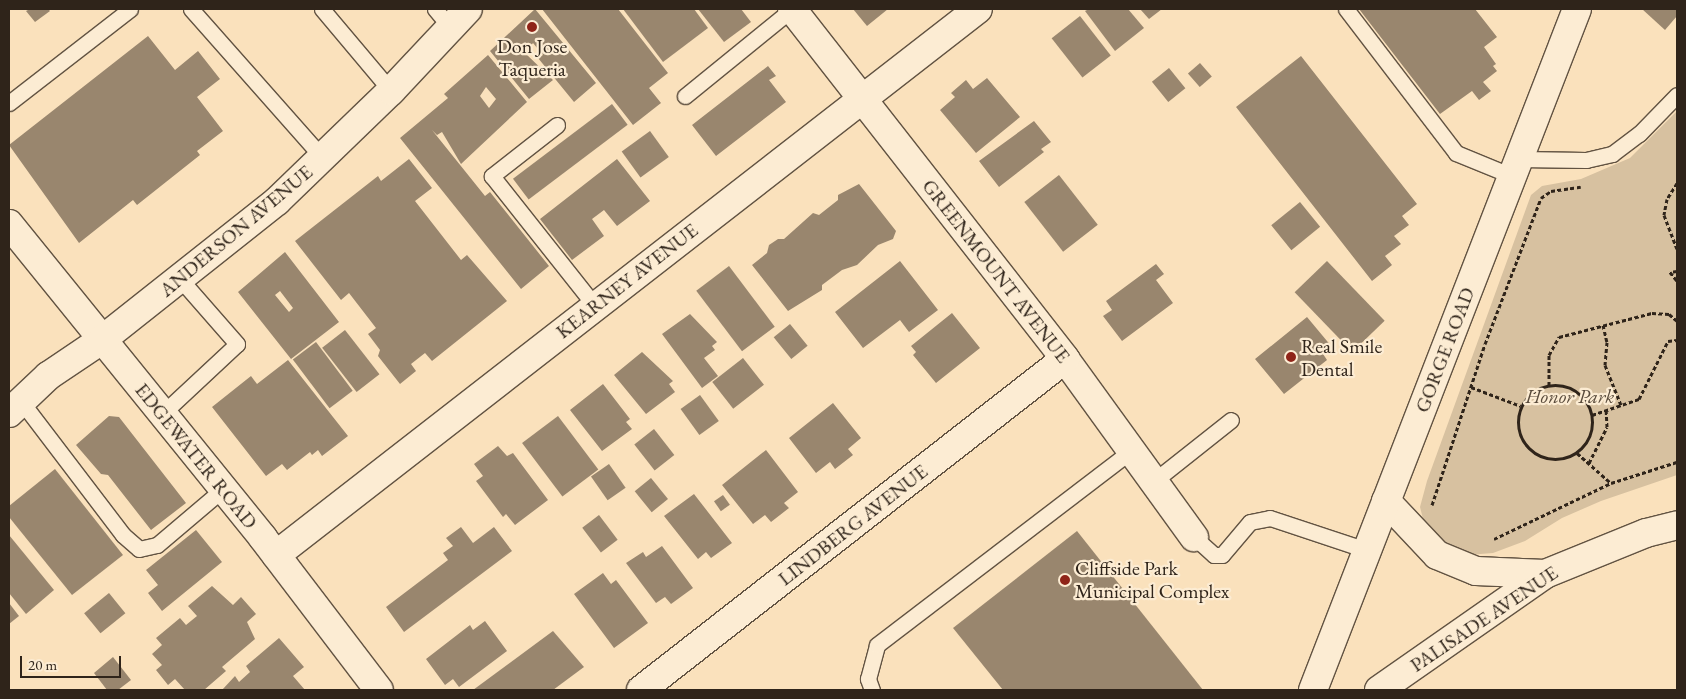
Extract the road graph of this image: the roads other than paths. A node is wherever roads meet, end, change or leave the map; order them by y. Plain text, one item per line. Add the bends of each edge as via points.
1 (130, 9) edge
2 (191, 9) edge
3 (322, 9) edge
4 (792, 9) edge
5 (978, 9) edge
6 (1346, 9) edge
7 (1577, 9) edge
8 (451, 15) edge
9 (391, 91) junction
10 (1677, 95) edge
11 (685, 96) dead end
12 (862, 97) junction
13 (9, 103) edge
14 (557, 125) dead end
15 (322, 157) junction
16 (1516, 167) junction
17 (9, 224) edge
18 (180, 279) junction
19 (595, 306) junction
20 (103, 340) junction
21 (1065, 359) junction
22 (15, 407) edge
23 (163, 413) junction
24 (1231, 420) dead end
25 (1132, 450) junction
26 (1154, 481) junction
27 (223, 489) junction
28 (1386, 501) junction
29 (1677, 525) edge
30 (1194, 538) joint
31 (1367, 550) junction
32 (276, 555) junction
33 (1545, 574) junction
34 (376, 689) edge
35 (640, 690) edge
36 (872, 690) edge
37 (1313, 690) edge
38 (1379, 690) edge

1 - 13 lane
2 - 15 lane
3 - 9 lane
4 - 11 lane
4 - 12 street, GREENMOUNT AVENUE
5 - 12 street, KEARNEY AVENUE
6 - 16 lane via 1456,153
7 - 16 street, GORGE ROAD
8 - 9 street, ANDERSON AVENUE
9 - 15 street, ANDERSON AVENUE
10 - 16 lane via 1639,134 1612,154
12 - 19 street, KEARNEY AVENUE
12 - 21 street, GREENMOUNT AVENUE
14 - 19 lane via 492,176
15 - 18 street, ANDERSON AVENUE via 277,201
16 - 28 street, GORGE ROAD
17 - 20 street, EDGEWATER ROAD
18 - 20 street, ANDERSON AVENUE
18 - 23 lane via 237,344
19 - 32 street, KEARNEY AVENUE
20 - 22 street, ANDERSON AVENUE via 48,376
20 - 23 street, EDGEWATER ROAD
21 - 25 street, GREENMOUNT AVENUE
21 - 35 street, LINDBERG AVENUE
22 - 27 lane via 123,535 140,549 157,545
23 - 27 street, EDGEWATER ROAD
24 - 26 lane
25 - 26 street, GREENMOUNT AVENUE
25 - 36 lane via 877,645 868,679
26 - 30 street, GREENMOUNT AVENUE
27 - 32 street, EDGEWATER ROAD
28 - 31 street, GORGE ROAD
28 - 33 street via 1438,555 1476,571
29 - 33 street, PALISADE AVENUE via 1646,533
30 - 31 lane via 1214,555 1222,555 1250,522 1270,518
31 - 37 street, GORGE ROAD
32 - 34 street, EDGEWATER ROAD
33 - 38 street, PALISADE AVENUE

